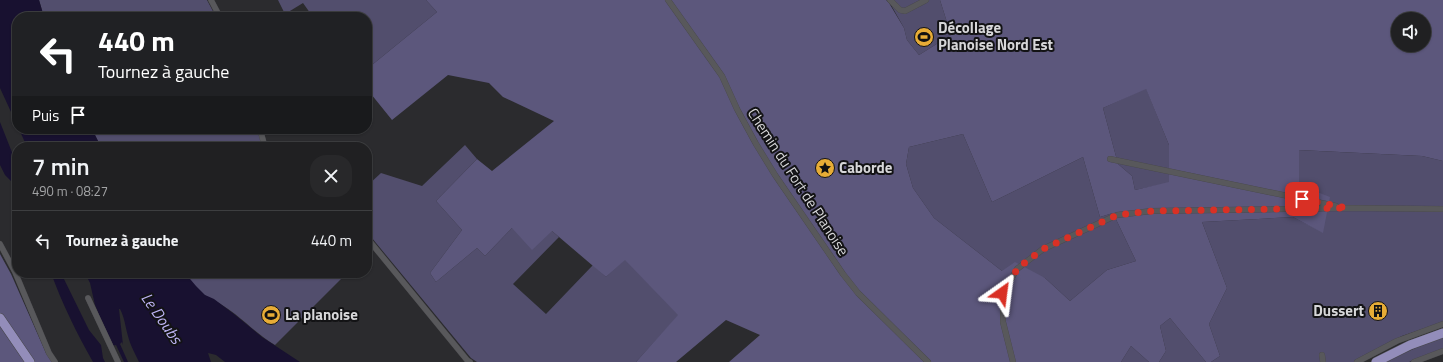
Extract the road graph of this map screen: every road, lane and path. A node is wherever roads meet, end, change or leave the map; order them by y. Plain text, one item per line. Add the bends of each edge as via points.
1 (211, 0) edge
2 (668, 0) edge
3 (890, 0) edge
4 (926, 0) edge
5 (217, 12) edge
6 (1110, 159) dead end
7 (1347, 208) junction
8 (1443, 209) edge
9 (0, 244) edge
10 (372, 244) edge
11 (12, 266) edge
12 (18, 278) edge
13 (88, 298) dead end
14 (0, 318) edge
15 (1443, 324) edge
16 (1443, 333) edge
17 (1443, 351) edge
18 (1322, 355) dead end
19 (30, 362) edge
20 (55, 362) edge
21 (118, 362) edge
22 (470, 362) edge
23 (928, 362) edge
24 (1013, 362) edge
25 (1323, 362) edge
26 (1357, 362) edge
27 (1376, 362) edge
28 (1414, 362) edge

1 - 5 street
2 - 23 street, Chemin du Fort de Planoise via 722,76 756,144 843,274 858,293
3 - 4 street via 904,11
6 - 7 street
7 - 8 street
7 - 24 street via 1152,211 1117,215 1043,249 1018,268 1002,293 1003,322
9 - 11 street
10 - 22 street
12 - 20 street
13 - 21 street
14 - 19 main road
15 - 26 street via 1398,341
16 - 27 main road
17 - 28 street
18 - 25 street

